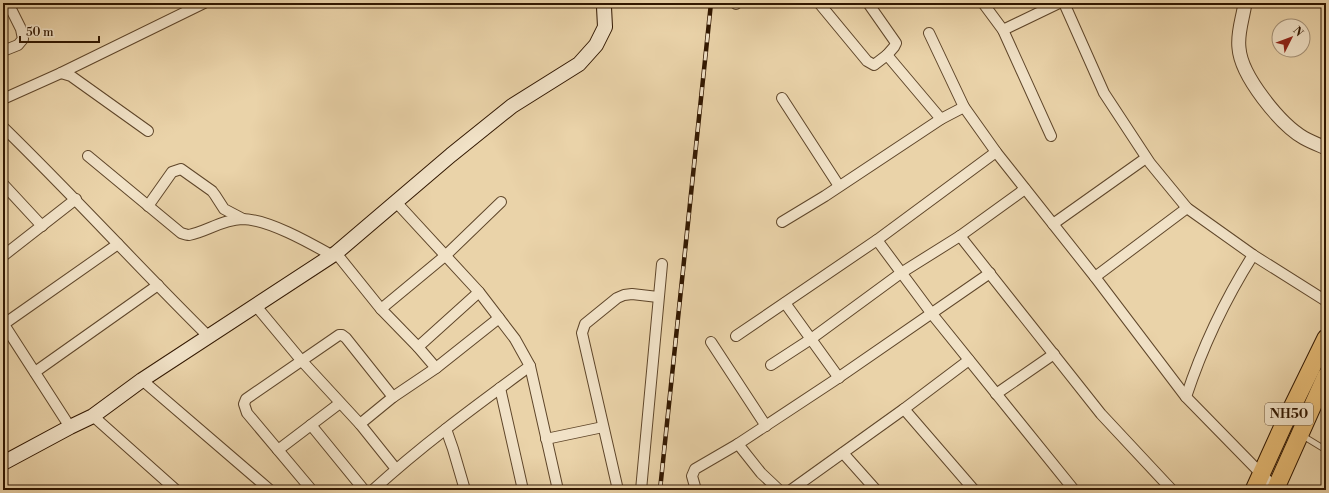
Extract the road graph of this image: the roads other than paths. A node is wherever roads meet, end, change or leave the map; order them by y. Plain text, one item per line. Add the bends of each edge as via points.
1 (204, 3) edge
2 (603, 3) edge
3 (819, 3) edge
4 (868, 3) edge
5 (983, 3) edge
6 (1059, 3) edge
7 (1064, 3) edge
8 (1245, 3) edge
9 (7, 5) edge
10 (1003, 30) junction
11 (929, 33) dead end
12 (3, 51) edge
13 (887, 55) junction
14 (61, 73) junction
15 (782, 98) dead end
16 (3, 99) edge
17 (964, 107) junction
18 (941, 119) junction
19 (3, 127) edge
20 (148, 131) dead end
21 (1051, 136) dead end
22 (1326, 148) edge
23 (996, 152) junction
24 (88, 156) dead end
25 (1146, 158) junction
26 (3, 184) edge
27 (839, 186) junction
28 (1025, 189) junction
29 (76, 199) junction
30 (396, 202) junction
31 (502, 202) dead end
32 (148, 206) junction
33 (1187, 208) junction
34 (243, 219) junction
35 (782, 222) dead end
36 (1053, 224) junction
37 (42, 226) junction
38 (960, 236) junction
39 (877, 240) junction
40 (118, 244) junction
41 (334, 254) junction
42 (1253, 254) junction
43 (3, 256) edge
44 (444, 256) junction
45 (662, 264) dead end
46 (990, 273) junction
47 (901, 274) junction
48 (1095, 277) junction
49 (158, 285) junction
50 (479, 292) junction
51 (658, 297) junction
52 (1326, 301) edge
53 (785, 303) junction
54 (256, 306) junction
55 (381, 309) junction
56 (932, 314) junction
57 (499, 318) junction
58 (3, 323) edge
59 (736, 336) dead end
60 (209, 337) junction
61 (1326, 338) edge
62 (811, 339) junction
63 (711, 342) dead end
64 (418, 347) junction
65 (1054, 354) junction
66 (301, 360) junction
67 (969, 360) junction
68 (771, 365) dead end
69 (530, 366) junction
70 (436, 368) junction
71 (35, 372) junction
72 (1326, 376) edge
73 (839, 378) junction
74 (142, 380) junction
75 (500, 388) junction
76 (996, 394) junction
77 (1186, 396) junction
78 (393, 397) junction
79 (340, 403) junction
80 (904, 409) junction
81 (92, 416) junction
82 (360, 424) junction
83 (311, 425) junction
84 (766, 426) junction
85 (70, 427) junction
86 (603, 427) junction
87 (446, 430) junction
88 (1300, 435) junction
89 (546, 439) junction
90 (738, 444) junction
91 (278, 450) junction
92 (1326, 450) edge
93 (843, 454) junction
94 (3, 463) edge
95 (396, 469) junction
96 (1261, 474) junction
97 (310, 488) dead end
98 (1275, 489) edge
99 (176, 490) edge
100 (270, 490) edge
101 (364, 490) edge
102 (373, 490) edge
103 (465, 490) edge
104 (523, 490) edge
105 (558, 490) edge
106 (618, 490) edge
107 (641, 490) edge
108 (696, 490) edge
109 (779, 490) edge
110 (791, 490) edge
111 (876, 490) edge
112 (974, 490) edge
113 (1074, 490) edge
114 (1172, 490) edge
115 (1254, 490) edge

1 - 14 street
2 - 30 main road via 605,27 596,45 579,64 512,106
3 - 13 street via 867,61 874,65 878,64
4 - 13 street via 895,39 896,43
5 - 10 street
6 - 10 street
7 - 25 street via 1104,93
8 - 22 street via 1238,48 1245,71 1276,115 1303,137
9 - 12 street via 21,29 23,39 18,45
10 - 21 street
11 - 17 street
13 - 18 street
14 - 16 street
14 - 20 street via 71,76
15 - 27 street
17 - 18 street
17 - 23 street
18 - 27 street
19 - 29 street
23 - 28 street
23 - 39 street
24 - 32 street
25 - 33 street
25 - 36 street
26 - 37 street
27 - 35 street
28 - 36 street
28 - 38 street
29 - 37 street
29 - 40 street
30 - 41 main road
30 - 44 street
31 - 44 street
32 - 34 street via 181,233 188,235 220,223
32 - 34 street via 172,172 181,169 212,191 224,209
33 - 42 street
33 - 48 street
34 - 41 street via 263,221
36 - 48 street
37 - 43 street
38 - 46 street
38 - 47 street
39 - 47 street
39 - 53 street
40 - 49 street
40 - 58 street
41 - 54 main road
41 - 55 street
42 - 52 street
42 - 77 street via 1238,278 1196,366
44 - 50 street
44 - 55 street
45 - 51 street
46 - 56 street
46 - 65 street
47 - 56 street
47 - 62 street
48 - 77 street
49 - 60 street
49 - 71 street
50 - 57 street
50 - 64 street
51 - 86 street via 624,295 585,324 582,333
51 - 107 street
53 - 59 street
53 - 62 street
54 - 60 main road
54 - 66 street
55 - 64 street
56 - 67 street
56 - 73 street
57 - 69 street via 515,339
57 - 70 street
58 - 71 street
60 - 74 main road
61 - 96 highway, NH50
62 - 68 street
62 - 73 street
63 - 84 street
64 - 70 street
65 - 76 street
65 - 114 street via 1102,414
66 - 78 street via 342,335
66 - 79 street
66 - 91 street via 246,398 244,404 247,413
67 - 76 street
67 - 80 street
69 - 75 street
69 - 89 street
70 - 78 street
71 - 85 street
72 - 88 highway, NH50
73 - 84 street
74 - 81 main road
74 - 100 street
75 - 87 street
75 - 104 street
76 - 113 street
77 - 96 street
78 - 82 street
79 - 82 street
79 - 83 street
80 - 93 street
80 - 112 street
81 - 85 main road
81 - 99 street
82 - 95 street
83 - 91 street
83 - 101 street
84 - 90 street
85 - 94 main road
86 - 89 street
86 - 106 street
87 - 95 street
87 - 103 street
88 - 92 lane
88 - 98 highway, NH50
89 - 105 street
90 - 108 street via 695,469 692,476
90 - 109 street
91 - 97 street
93 - 110 street
93 - 111 street
95 - 102 street
96 - 98 street
96 - 115 highway, NH50

